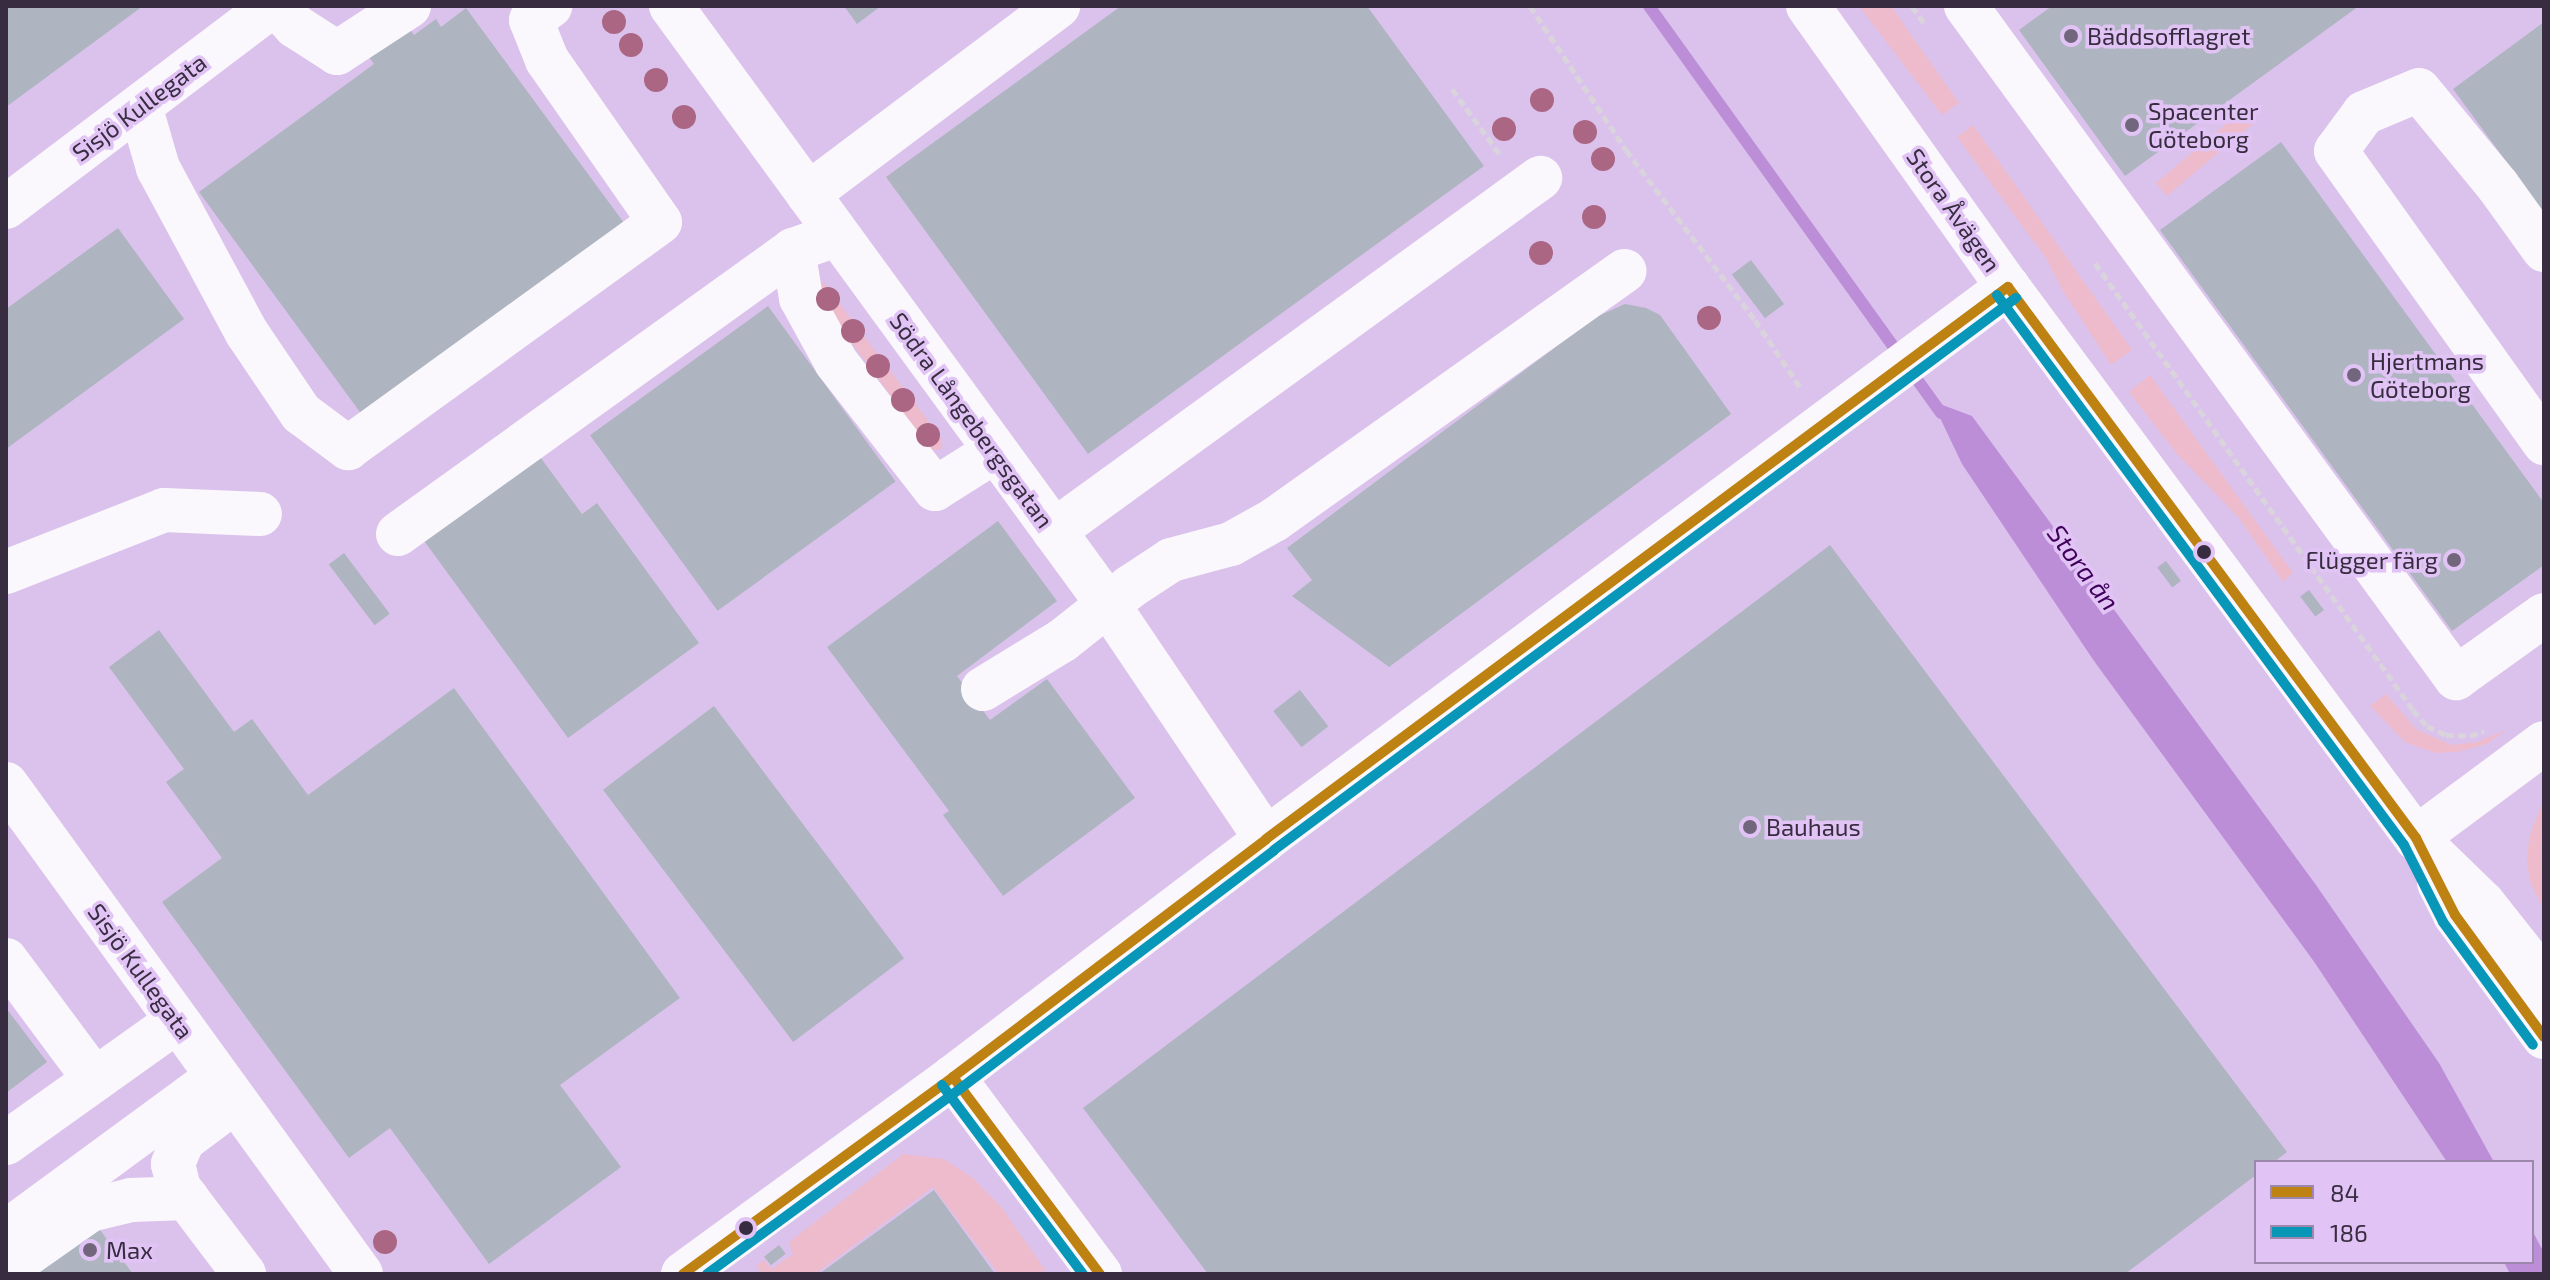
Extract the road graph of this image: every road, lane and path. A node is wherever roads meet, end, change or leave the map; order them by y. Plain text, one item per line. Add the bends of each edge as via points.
1 (274, 6) edge
2 (409, 6) edge
3 (671, 6) edge
4 (1058, 6) edge
5 (1530, 6) edge
6 (1808, 6) edge
7 (1969, 7) edge
8 (533, 11) edge
9 (1452, 89) dead end
10 (140, 106) junction
11 (1533, 183) joint
12 (808, 194) junction
13 (6, 207) edge
14 (836, 235) junction
15 (793, 250) junction
16 (2544, 250) edge
17 (1624, 271) dead end
18 (2008, 287) junction
19 (1825, 423) junction
20 (2544, 443) edge
21 (995, 451) junction
22 (260, 514) dead end
23 (1054, 531) junction
24 (398, 534) dead end
25 (6, 572) edge
26 (1109, 606) junction
27 (2544, 615) edge
28 (983, 689) dead end
29 (2544, 743) edge
30 (6, 784) edge
31 (2416, 838) junction
32 (1266, 839) junction
33 (6, 960) edge
34 (2544, 980) edge
35 (177, 1021) junction
36 (2544, 1037) edge
37 (953, 1077) junction
38 (95, 1080) junction
39 (226, 1089) junction
40 (6, 1143) edge
41 (187, 1198) junction
42 (6, 1232) edge
43 (8, 1274) edge
44 (244, 1274) edge
45 (361, 1274) edge
46 (683, 1274) edge
47 (1100, 1274) edge

1 - 2 street via 337,53
1 - 10 street, Sisjö Kullegata
3 - 12 street, Södra Långebergsgatan
4 - 12 street
5 - 19 path via 1626,150 1755,320
6 - 18 street, Stora Åvägen
7 - 27 street via 2456,678
8 - 10 street via 547,60 660,222 348,448 301,413 247,333 158,168
9 - 11 path
10 - 13 street, Sisjö Kullegata
11 - 23 street
12 - 14 street, Södra Långebergsgatan
14 - 15 street
14 - 21 street, Södra Långebergsgatan
15 - 21 street via 801,298 836,362 935,489
15 - 24 street
16 - 20 street via 2419,90 2364,113 2336,151
17 - 26 street via 1274,520 1231,544 1171,560
18 - 19 street
18 - 31 street, Stora Åvägen
19 - 32 street
21 - 23 street, Södra Långebergsgatan
22 - 25 street via 164,510
23 - 26 street, Södra Långebergsgatan
26 - 28 street
26 - 32 street, Södra Långebergsgatan
29 - 31 street
30 - 35 street, Sisjö Kullegata
31 - 34 street, Stora Åvägen via 2483,903
31 - 36 street, Stora Åvägen via 2455,915
32 - 37 street
33 - 38 street
35 - 38 street
35 - 39 street, Sisjö Kullegata
37 - 46 street
37 - 47 street
38 - 40 street
39 - 41 street via 183,1140 173,1164
39 - 42 street
39 - 45 street, Sisjö Kullegata
41 - 43 street via 131,1200 90,1210 16,1262
41 - 44 street

